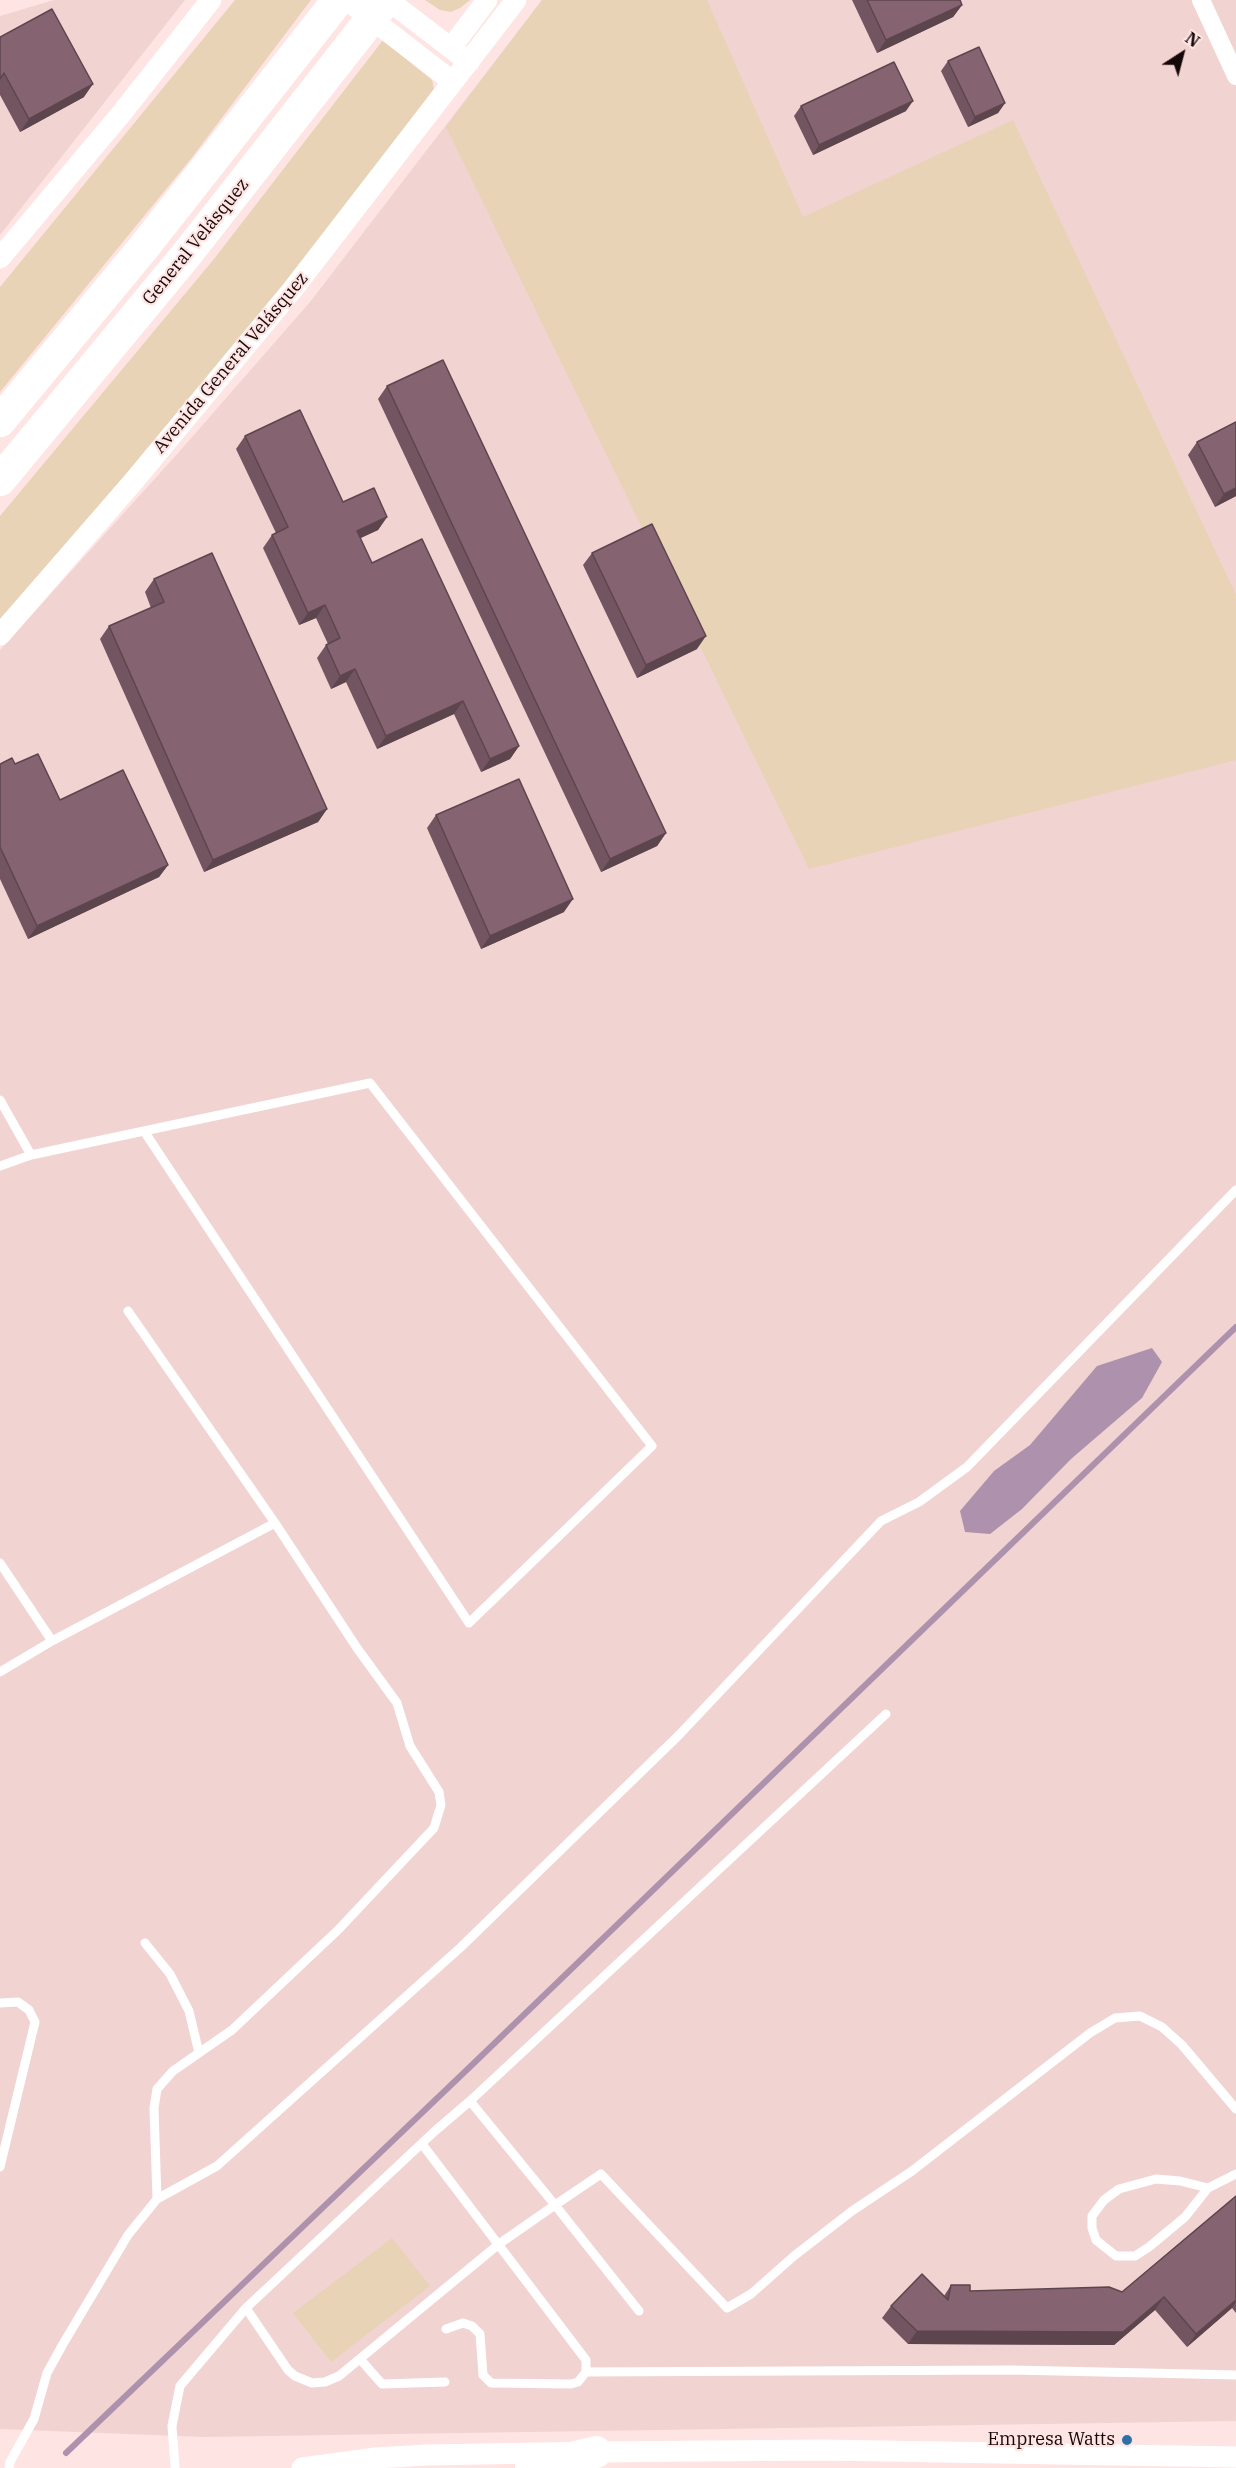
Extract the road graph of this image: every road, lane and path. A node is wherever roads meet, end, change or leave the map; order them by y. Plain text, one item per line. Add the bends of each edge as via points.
1 (210, 0) edge
2 (387, 0) edge
3 (487, 0) edge
4 (516, 0) edge
5 (1201, 0) edge
6 (336, 6) edge
7 (451, 48) junction
8 (469, 62) junction
9 (1236, 76) edge
10 (453, 82) junction
11 (0, 258) edge
12 (0, 421) edge
13 (0, 480) edge
14 (0, 635) edge
15 (0, 1100) edge
16 (144, 1131) junction
17 (31, 1155) junction
18 (0, 1166) edge
19 (1236, 1190) edge
20 (128, 1311) dead end
21 (275, 1523) junction
22 (0, 1563) edge
23 (52, 1641) junction
24 (0, 1672) edge
25 (886, 1714) dead end
26 (145, 1943) dead end
27 (0, 2003) edge
28 (199, 2053) junction
29 (470, 2102) junction
30 (1236, 2109) edge
31 (422, 2144) junction
32 (0, 2167) edge
33 (1236, 2174) edge
34 (1208, 2188) junction
35 (157, 2199) junction
36 (555, 2205) junction
37 (499, 2244) junction
38 (246, 2308) junction
39 (639, 2311) dead end
40 (446, 2329) dead end
41 (360, 2359) junction
42 (586, 2372) junction
43 (1236, 2375) edge
44 (445, 2382) dead end
45 (596, 2452) junction
46 (1236, 2457) edge
47 (778, 2459) edge
48 (823, 2459) edge
49 (9, 2468) edge
50 (175, 2468) edge
51 (302, 2468) edge
52 (531, 2468) edge

1 - 11 street
2 - 7 street
2 - 13 highway, General Velásquez via 188,254
3 - 7 street
4 - 8 street, Avenida General Velásquez
5 - 9 street
6 - 10 street
6 - 12 highway, General Velásquez
7 - 8 street
8 - 10 street, Avenida General Velásquez
10 - 14 street, Avenida General Velásquez via 293,289
15 - 17 lane
16 - 16 lane via 370,1083 652,1446 469,1623
16 - 17 lane
17 - 18 lane
19 - 35 lane via 967,1467 919,1502 881,1521 679,1735 461,1947 217,2166
20 - 21 lane
21 - 23 lane
21 - 28 lane via 397,1703 411,1746 439,1792 441,1805 434,1828 338,1930 232,2030
22 - 23 lane
23 - 24 lane
25 - 29 lane
26 - 28 lane via 170,1974 189,2012
27 - 32 lane via 18,2002 29,2010 35,2022
28 - 35 lane via 173,2071 157,2089
29 - 31 lane
29 - 36 lane
30 - 36 lane via 1162,2027 1140,2016 1115,2018 1090,2033 912,2171 852,2211 751,2294 727,2308 601,2174
31 - 37 lane
31 - 38 lane
33 - 34 lane
34 - 34 lane via 1156,2179 1119,2189 1092,2216 1096,2240 1116,2256 1135,2256 1185,2217
35 - 49 lane via 128,2235 63,2344 48,2373 34,2419
36 - 37 lane
36 - 39 lane
37 - 41 lane
37 - 42 lane via 586,2360
38 - 41 lane via 295,2376 312,2383 325,2382
38 - 50 lane via 180,2386 172,2426
40 - 42 lane via 463,2323 480,2334 483,2375 491,2382 571,2384
41 - 44 lane via 382,2384
42 - 43 lane via 1012,2370
45 - 47 street
45 - 51 street via 426,2455
45 - 52 highway
46 - 48 street
47 - 48 street

